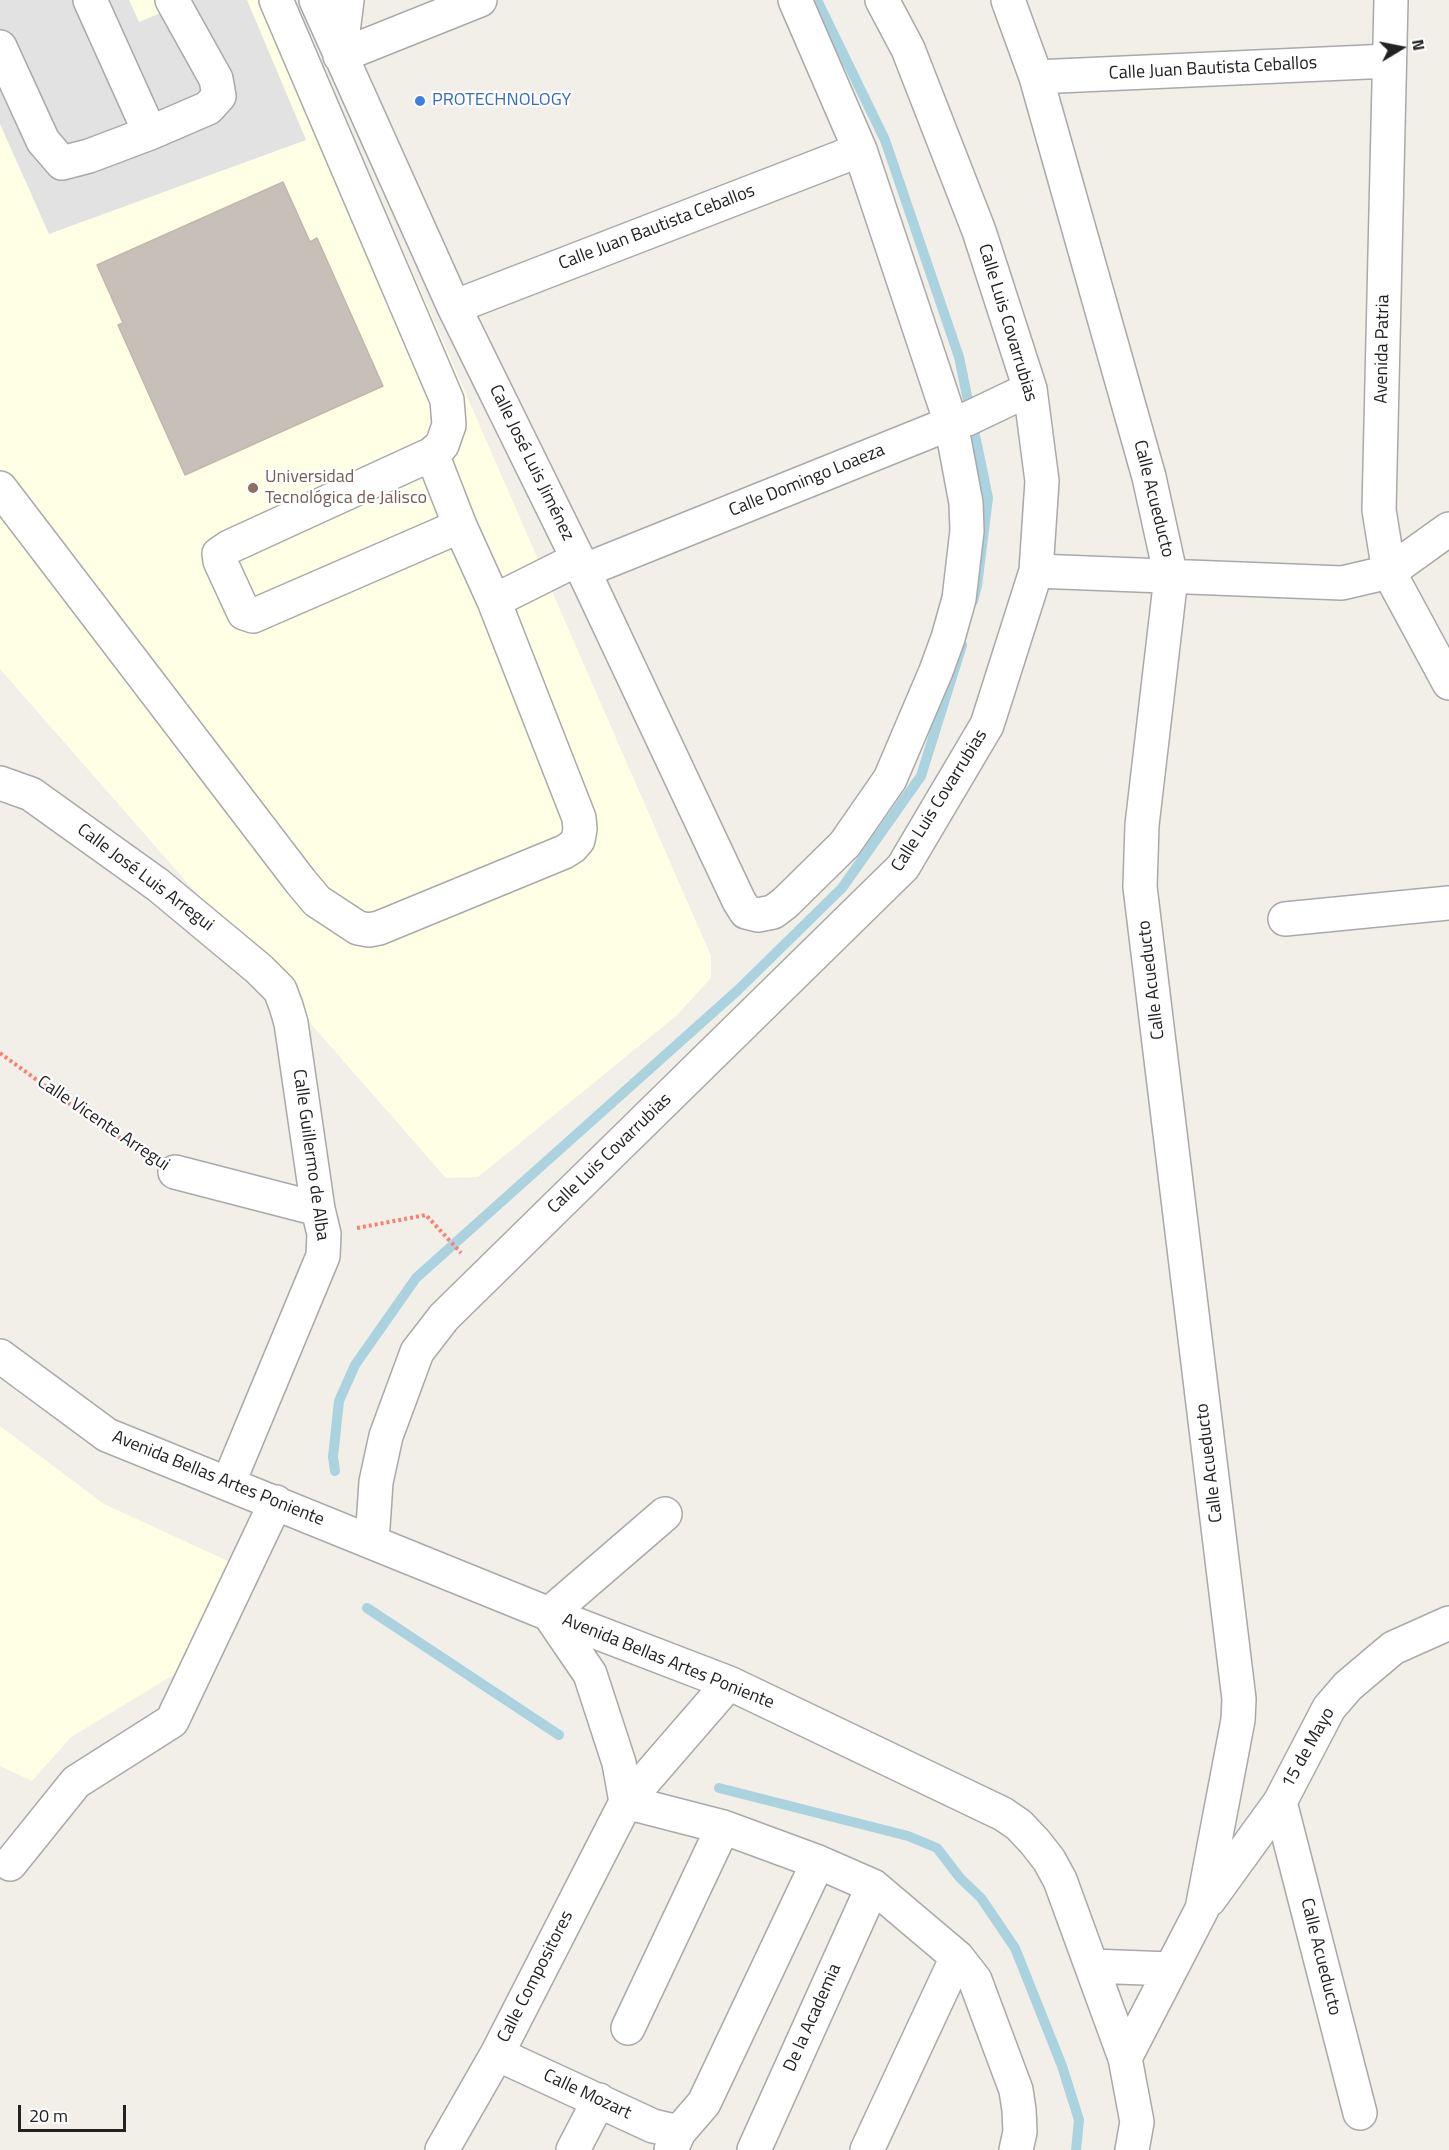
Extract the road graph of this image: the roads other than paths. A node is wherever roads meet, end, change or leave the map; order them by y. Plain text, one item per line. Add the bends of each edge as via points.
1 (90, 0) edge
2 (172, 0) edge
3 (276, 0) edge
4 (316, 0) edge
5 (347, 0) edge
6 (480, 0) edge
7 (795, 0) edge
8 (882, 0) edge
9 (1008, 0) edge
10 (1391, 0) edge
11 (0, 48) edge
12 (340, 56) junction
13 (1389, 61) junction
14 (1036, 76) junction
15 (150, 133) junction
16 (860, 150) junction
17 (454, 307) junction
18 (1030, 389) junction
19 (959, 421) junction
20 (432, 454) junction
21 (0, 488) edge
22 (460, 526) junction
23 (1449, 529) edge
24 (581, 565) junction
25 (1036, 571) junction
26 (1389, 572) junction
27 (1171, 577) junction
28 (494, 601) junction
29 (1449, 683) edge
30 (0, 783) edge
31 (1449, 903) edge
32 (1285, 919) dead end
33 (280, 990) joint
34 (175, 1172) road end
35 (321, 1222) junction
36 (0, 1356) edge
37 (228, 1484) junction
38 (276, 1502) junction
39 (665, 1514) dead end
40 (372, 1542) junction
41 (549, 1614) junction
42 (1449, 1623) edge
43 (729, 1683) junction
44 (626, 1802) junction
45 (1280, 1802) junction
46 (723, 1827) junction
47 (818, 1863) junction
48 (10, 1864) dead end
49 (873, 1886) junction
50 (1202, 1909) junction
51 (957, 1957) junction
52 (1092, 1966) junction
53 (1170, 1969) junction
54 (628, 2028) dead end
55 (497, 2054) junction
56 (1125, 2058) junction
57 (599, 2100) junction
58 (1360, 2113) dead end
59 (668, 2136) edge
60 (442, 2150) edge
61 (573, 2150) edge
62 (754, 2150) edge
63 (867, 2150) edge
64 (1016, 2150) edge
65 (1132, 2150) edge

1 - 15 street
2 - 15 street via 216,79 219,96 208,108
3 - 20 street via 447,399 449,425 442,445
4 - 12 street, Calle José Luis Jiménez
5 - 12 street
6 - 12 street
7 - 16 street
8 - 18 street, Calle Luis Covarrubias via 908,49 979,231
9 - 14 street, Calle Acueducto
10 - 13 street, Avenida Patria
11 - 15 street via 43,141 62,163
12 - 17 street, Calle José Luis Jiménez
13 - 14 street, Calle Juan Bautista Ceballos
13 - 26 street, Avenida Patria via 1379,510
14 - 27 street, Calle Acueducto via 1152,487
16 - 17 street, Calle Juan Bautista Ceballos
16 - 19 street
17 - 24 street, Calle José Luis Jiménez
18 - 19 street, Calle Domingo Loaeza
18 - 25 street, Calle Luis Covarrubias via 1042,481
19 - 24 street, Calle Domingo Loaeza
19 - 24 street, Calle José Luis Jiménez via 967,531 959,599 936,671 890,779 869,811 845,843 773,912 746,912 739,901
20 - 22 street
20 - 22 street via 229,547 219,554 220,561 244,613 253,616
21 - 28 street via 301,882 317,901 358,928 379,928 564,852 578,840 579,818
22 - 28 street
23 - 26 street
24 - 28 street, Calle Domingo Loaeza
25 - 27 street
25 - 40 street, Calle Luis Covarrubias via 987,725 903,867 444,1317 417,1352 386,1436 376,1482
26 - 27 street via 1342,583
26 - 29 street, Avenida Patria
27 - 50 street, Calle Acueducto via 1142,825 1140,887 1239,1699
30 - 33 street, Calle José Luis Arregui via 31,794 158,885
31 - 32 street
33 - 35 street, Calle Guillermo de Alba via 291,1023
34 - 35 street, Calle Vicente Arregui
35 - 37 street, Calle Guillermo de Alba via 323,1256
36 - 37 street, Avenida Bellas Artes Poniente via 107,1435
37 - 38 street, Avenida Bellas Artes Poniente
38 - 40 street, Avenida Bellas Artes Poniente
38 - 48 street via 172,1721 76,1782
39 - 41 street
40 - 41 street, Avenida Bellas Artes Poniente
41 - 43 street, Avenida Bellas Artes Poniente
41 - 44 street via 590,1674 619,1762
42 - 45 street, 15 de Mayo via 1393,1648 1348,1686 1329,1708
43 - 44 street, Calle Compositores
43 - 52 street, Avenida Bellas Artes Poniente via 1019,1825 1049,1860 1060,1880
44 - 46 street
44 - 55 street, Calle Compositores
45 - 50 street, 15 de Mayo
45 - 58 street, Calle Acueducto
46 - 47 street
46 - 54 street
47 - 49 street
47 - 59 street via 704,2103
49 - 51 street
49 - 62 street, De la Academia
50 - 53 street, Calle Acueducto
51 - 63 street
51 - 64 street via 975,1980 1016,2090 1020,2110
52 - 53 street
52 - 56 street, Avenida Bellas Artes Poniente
53 - 56 street, Calle Acueducto
55 - 57 street, Calle Mozart
55 - 60 street, Calle Compositores
56 - 65 street, Avenida Bellas Artes Poniente via 1137,2122
57 - 59 street, Calle Mozart
57 - 61 street

